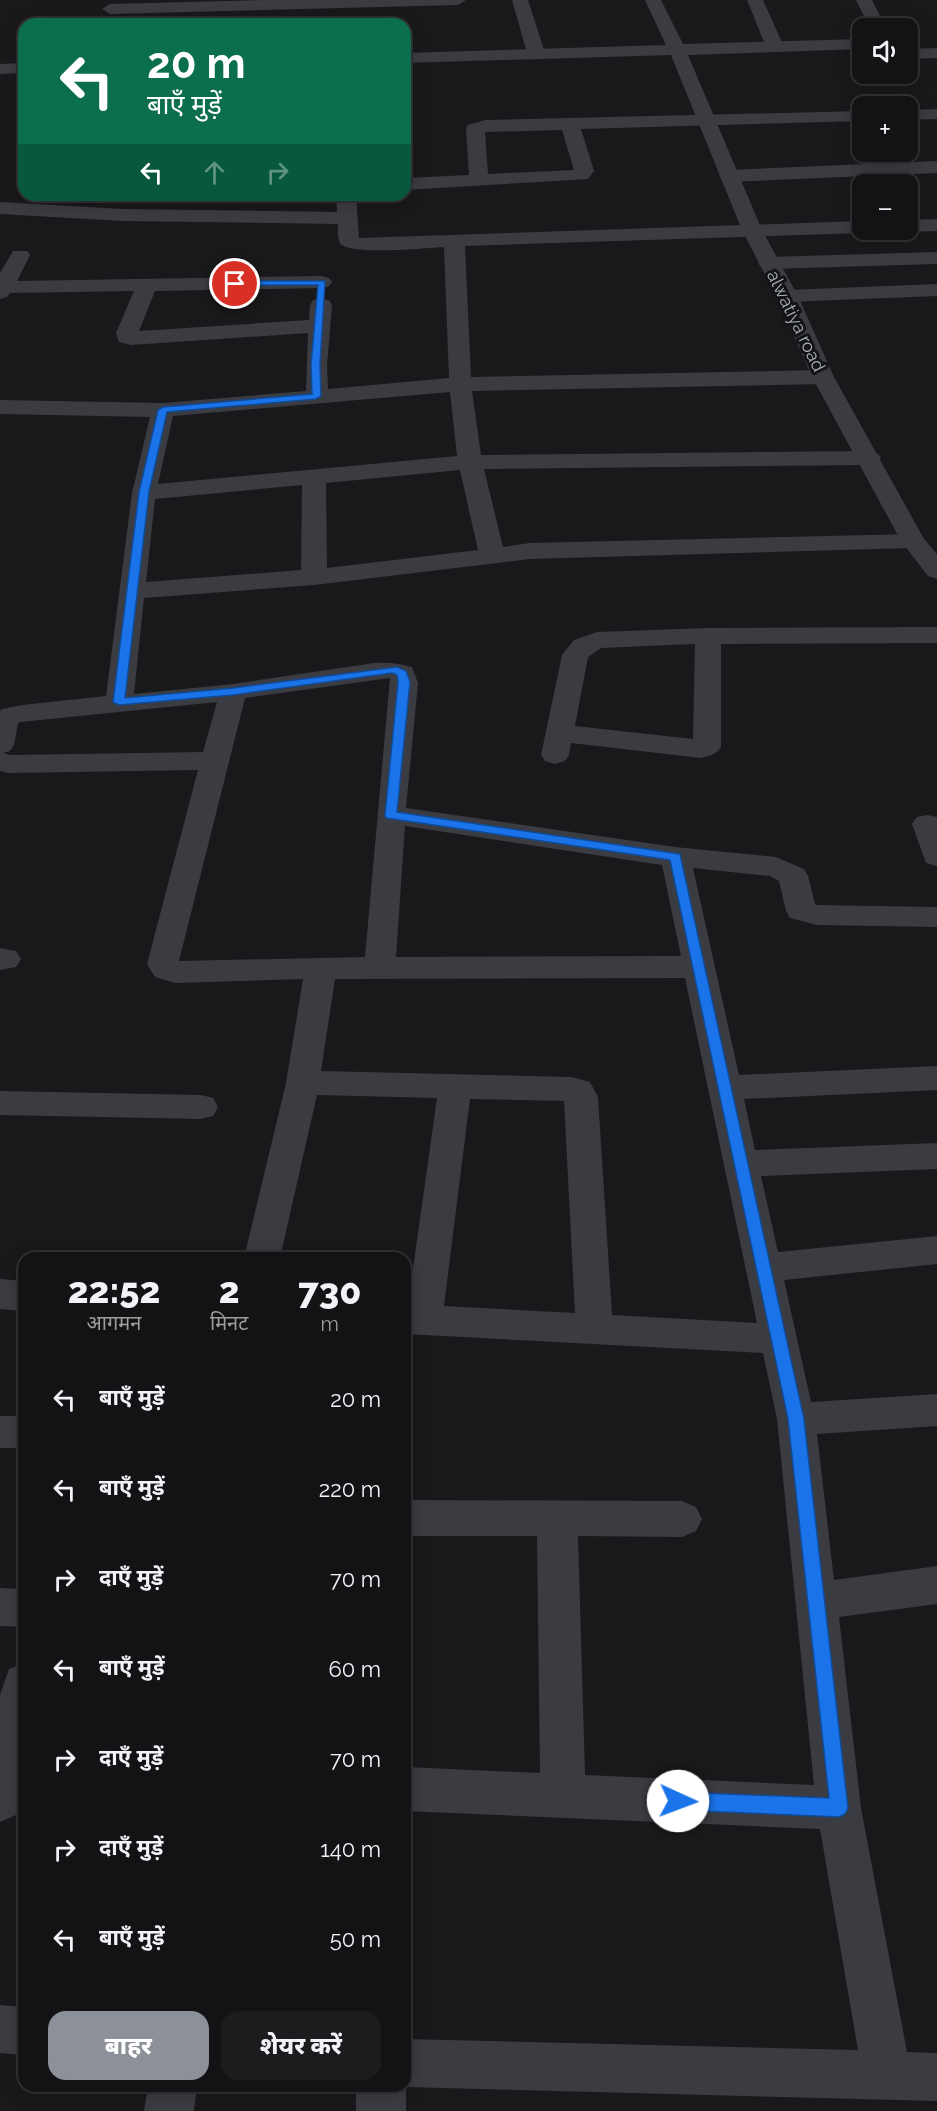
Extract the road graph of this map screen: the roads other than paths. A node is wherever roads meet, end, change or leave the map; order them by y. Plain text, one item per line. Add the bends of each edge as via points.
1 (459, 0) edge
2 (520, 0) edge
3 (653, 0) edge
4 (755, 0) edge
5 (864, 0) edge
6 (230, 3) edge
7 (110, 11) edge
8 (873, 18) edge
9 (937, 42) edge
10 (918, 43) edge
11 (852, 44) edge
12 (775, 47) junction
13 (536, 53) junction
14 (937, 53) edge
15 (679, 54) junction
16 (918, 54) edge
17 (852, 55) edge
18 (411, 58) edge
19 (411, 67) edge
20 (18, 68) edge
21 (0, 69) edge
22 (0, 78) edge
23 (18, 78) edge
24 (918, 115) edge
25 (852, 116) edge
26 (936, 116) edge
27 (706, 122) junction
28 (570, 124) junction
29 (937, 167) edge
30 (729, 176) junction
31 (478, 180) junction
32 (411, 184) edge
33 (212, 201) edge
34 (346, 201) edge
35 (124, 205) edge
36 (0, 208) edge
37 (211, 217) junction
38 (346, 218) junction
39 (937, 225) edge
40 (918, 226) edge
41 (852, 227) edge
42 (752, 230) junction
43 (454, 240) junction
44 (20, 255) dead end
45 (937, 258) edge
46 (768, 263) junction
47 (147, 285) junction
48 (2, 290) edge
49 (937, 290) edge
50 (787, 296) junction
51 (320, 326) junction
52 (823, 377) junction
53 (460, 384) junction
54 (316, 396) junction
55 (0, 407) edge
56 (163, 410) junction
57 (869, 458) junction
58 (470, 462) junction
59 (314, 476) junction
60 (144, 492) junction
61 (914, 541) junction
62 (492, 554) junction
63 (937, 571) edge
64 (314, 577) junction
65 (133, 591) junction
66 (937, 635) edge
67 (708, 636) junction
68 (233, 692) junction
69 (119, 702) junction
70 (0, 745) edge
71 (0, 761) edge
72 (214, 761) junction
73 (391, 815) junction
74 (927, 824) dead end
75 (675, 856) junction
76 (937, 856) edge
77 (937, 917) edge
78 (380, 967) junction
79 (699, 967) junction
80 (321, 968) junction
81 (937, 1078) edge
82 (303, 1083) junction
83 (455, 1086) junction
84 (725, 1088) junction
85 (0, 1103) edge
86 (201, 1107) dead end
87 (937, 1156) edge
88 (741, 1164) junction
89 (937, 1250) edge
90 (263, 1252) edge
91 (764, 1268) junction
92 (0, 1294) edge
93 (18, 1296) edge
94 (415, 1320) edge
95 (594, 1328) junction
96 (779, 1339) junction
97 (937, 1410) edge
98 (796, 1419) junction
99 (0, 1432) edge
100 (18, 1432) edge
101 (411, 1518) edge
102 (556, 1519) junction
103 (682, 1519) dead end
104 (937, 1585) edge
105 (816, 1601) junction
106 (0, 1607) edge
107 (18, 1608) edge
108 (18, 1717) edge
109 (7, 1780) edge
110 (411, 1790) edge
111 (563, 1796) junction
112 (839, 1808) junction
113 (0, 2029) edge
114 (18, 2030) edge
115 (411, 2063) edge
116 (887, 2076) junction
117 (937, 2077) edge
118 (172, 2092) edge
119 (381, 2092) edge
120 (169, 2111) edge
121 (381, 2111) edge

1 - 6 street
2 - 13 street
3 - 15 street, alwatiya road
4 - 12 street
5 - 8 street
6 - 7 street
9 - 10 street
11 - 12 street
12 - 15 street
13 - 15 street
13 - 18 street
14 - 16 street
15 - 17 street
15 - 19 street
15 - 27 street, alwatiya road
20 - 21 street
22 - 23 street
24 - 26 street
25 - 27 street
27 - 28 street
27 - 30 street, alwatiya road
28 - 31 street via 475,129
28 - 31 street via 584,171 580,175
29 - 30 street
30 - 42 street, alwatiya road
31 - 32 street
33 - 37 street
34 - 38 street
35 - 36 street
35 - 37 street
37 - 38 street
38 - 43 street via 352,243
39 - 40 street
41 - 42 street
42 - 43 street
42 - 46 street, alwatiya road
43 - 53 street
44 - 48 street
45 - 46 street
46 - 50 street, alwatiya road
47 - 48 street
47 - 51 street via 323,272
47 - 51 street via 127,337
49 - 50 street
50 - 52 street, alwatiya road
51 - 54 street
52 - 53 street
52 - 57 street, alwatiya road
53 - 54 street
53 - 58 street
54 - 56 street
55 - 56 street
56 - 60 street
57 - 58 street
57 - 61 street, alwatiya road
58 - 59 street
58 - 62 street
59 - 60 street
59 - 64 street
60 - 65 street
61 - 62 street
61 - 63 street, alwatiya road
62 - 64 street
64 - 65 street
65 - 69 street
66 - 67 street
67 - 67 street via 707,747 557,744 575,655 583,646 597,640
68 - 69 street
68 - 72 street
68 - 73 street via 374,671 402,673
69 - 70 street via 12,715 5,720
71 - 72 street
72 - 80 street via 163,964 175,972
73 - 75 street
73 - 78 street
74 - 76 street
75 - 77 street via 786,870 793,876 801,911 807,914
75 - 79 street
78 - 79 street
78 - 80 street
79 - 84 street
80 - 82 street
81 - 84 street
82 - 83 street
82 - 90 street
83 - 94 street
83 - 95 street via 578,1091
84 - 88 street
85 - 86 street
87 - 88 street
88 - 91 street
89 - 91 street
91 - 96 street
92 - 93 street
94 - 95 street
95 - 96 street
96 - 98 street
97 - 98 street
98 - 105 street
99 - 100 street
101 - 102 street
102 - 103 street
102 - 111 street
104 - 105 street
105 - 112 street
106 - 107 street
108 - 109 street
110 - 111 street
111 - 112 street
112 - 116 street
113 - 114 street
115 - 116 street
116 - 117 street
118 - 120 street
119 - 121 street

